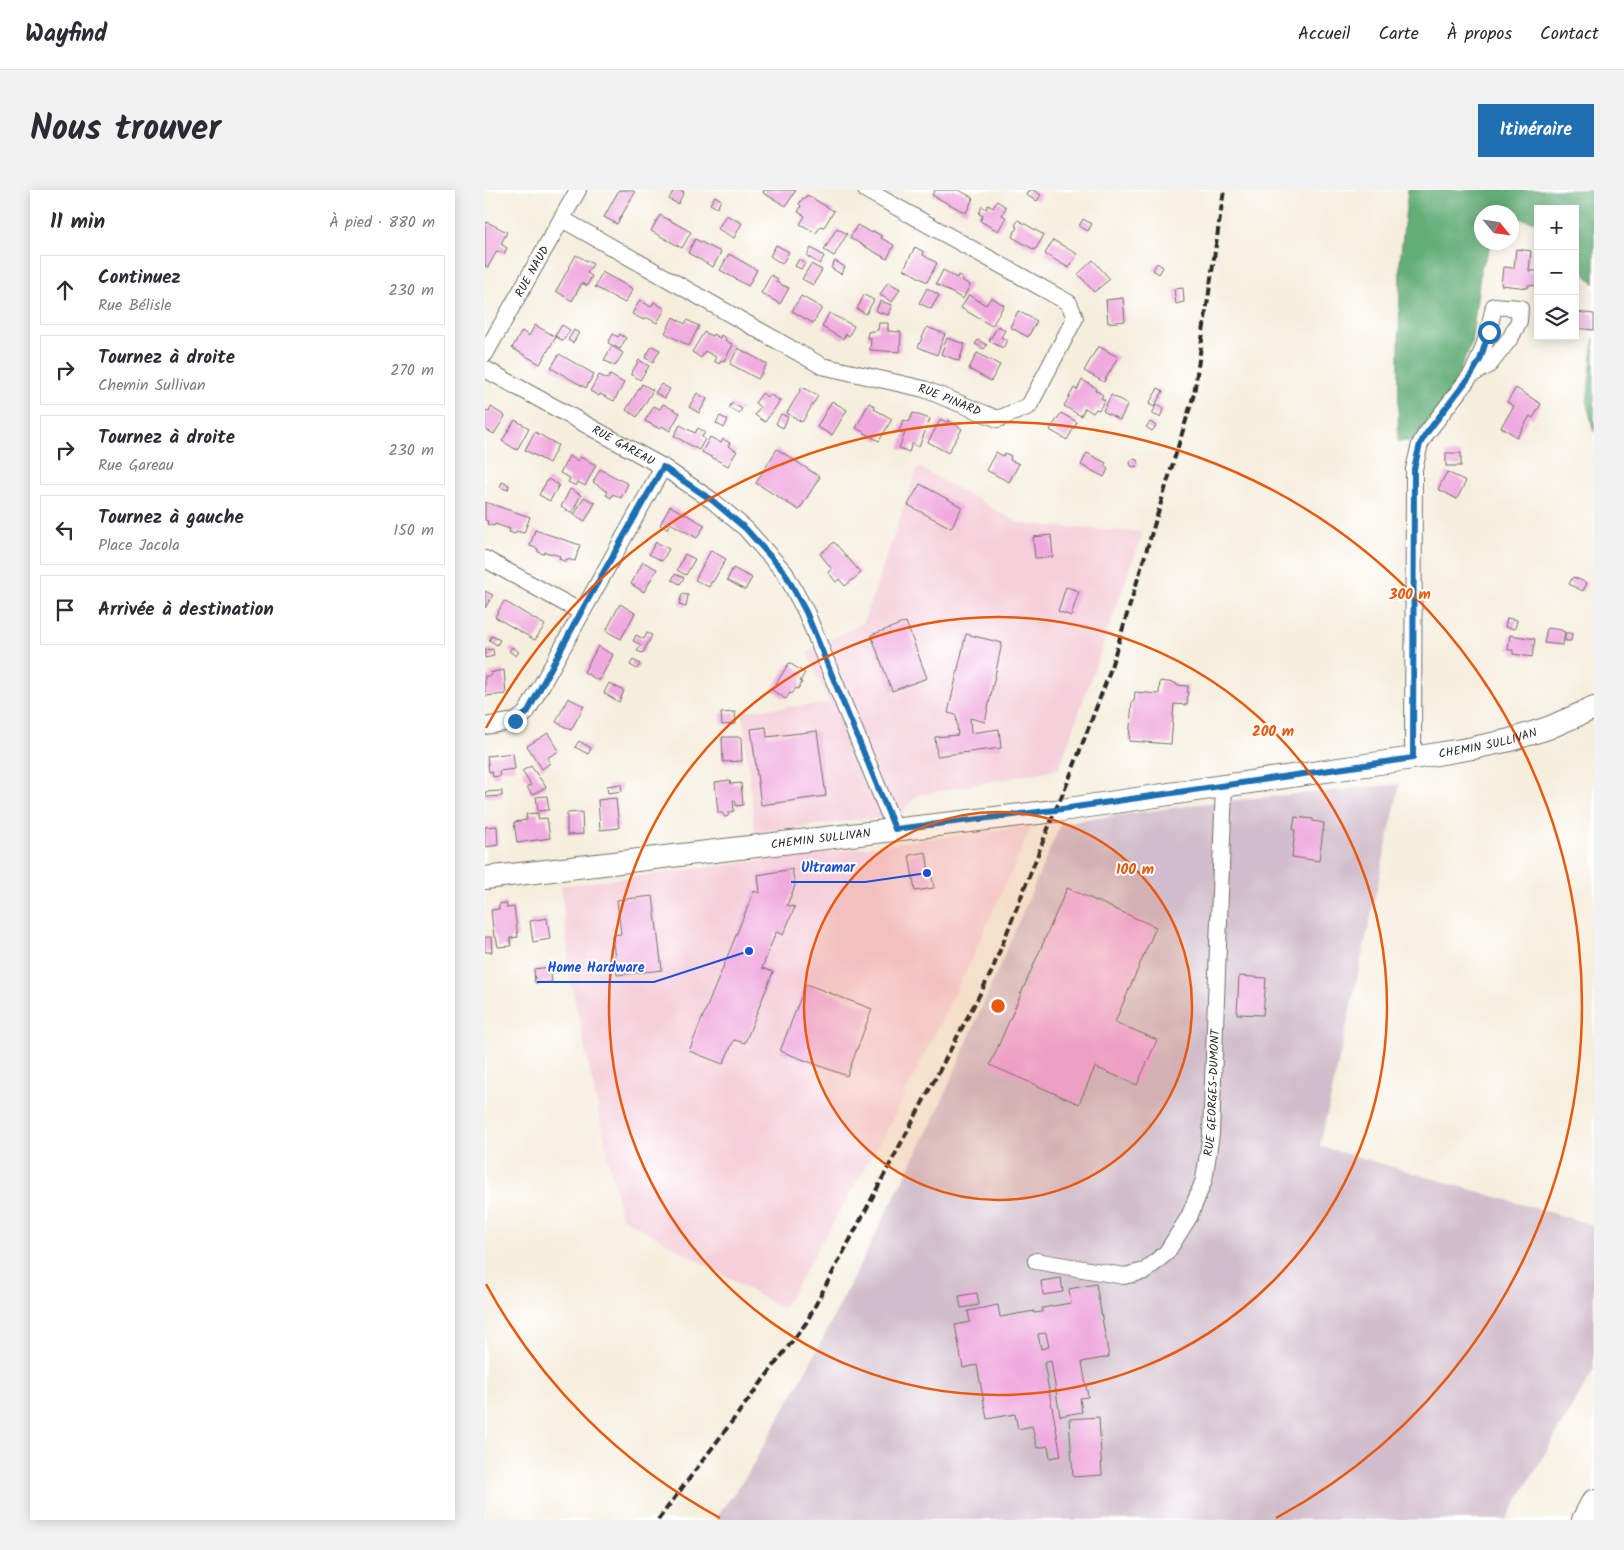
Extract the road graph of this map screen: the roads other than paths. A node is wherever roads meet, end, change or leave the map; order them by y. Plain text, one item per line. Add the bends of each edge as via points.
1 (578, 190) edge
2 (866, 190) edge
3 (562, 219) junction
4 (485, 354) edge
5 (485, 369) edge
6 (1471, 375) dead end
7 (663, 467) junction
8 (485, 559) edge
9 (581, 612) junction
10 (1594, 708) edge
11 (485, 726) edge
12 (1413, 758) junction
13 (1224, 786) junction
14 (895, 829) junction
15 (485, 878) edge
16 (1036, 1262) dead end
17 (1594, 1503) edge
18 (1585, 1520) edge

1 - 3 street, RUE NAUD
2 - 3 street, RUE PINARD via 1069,303 1075,318 1029,406 998,418 924,389 822,366
3 - 4 street, RUE NAUD
5 - 7 street, RUE GAREAU
6 - 12 street via 1426,434 1414,469
7 - 9 street
7 - 14 street, RUE GAREAU via 713,501 746,529 785,573 806,612
8 - 9 street
9 - 11 street via 527,713 515,721
10 - 12 main road, CHEMIN SULLIVAN via 1510,740
12 - 13 main road, CHEMIN SULLIVAN
13 - 14 main road, CHEMIN SULLIVAN
13 - 16 street, RUE GEORGES-DUMONT via 1211,1134 1204,1180 1189,1217 1167,1252 1145,1271 1124,1276
14 - 15 main road, CHEMIN SULLIVAN
17 - 18 highway

